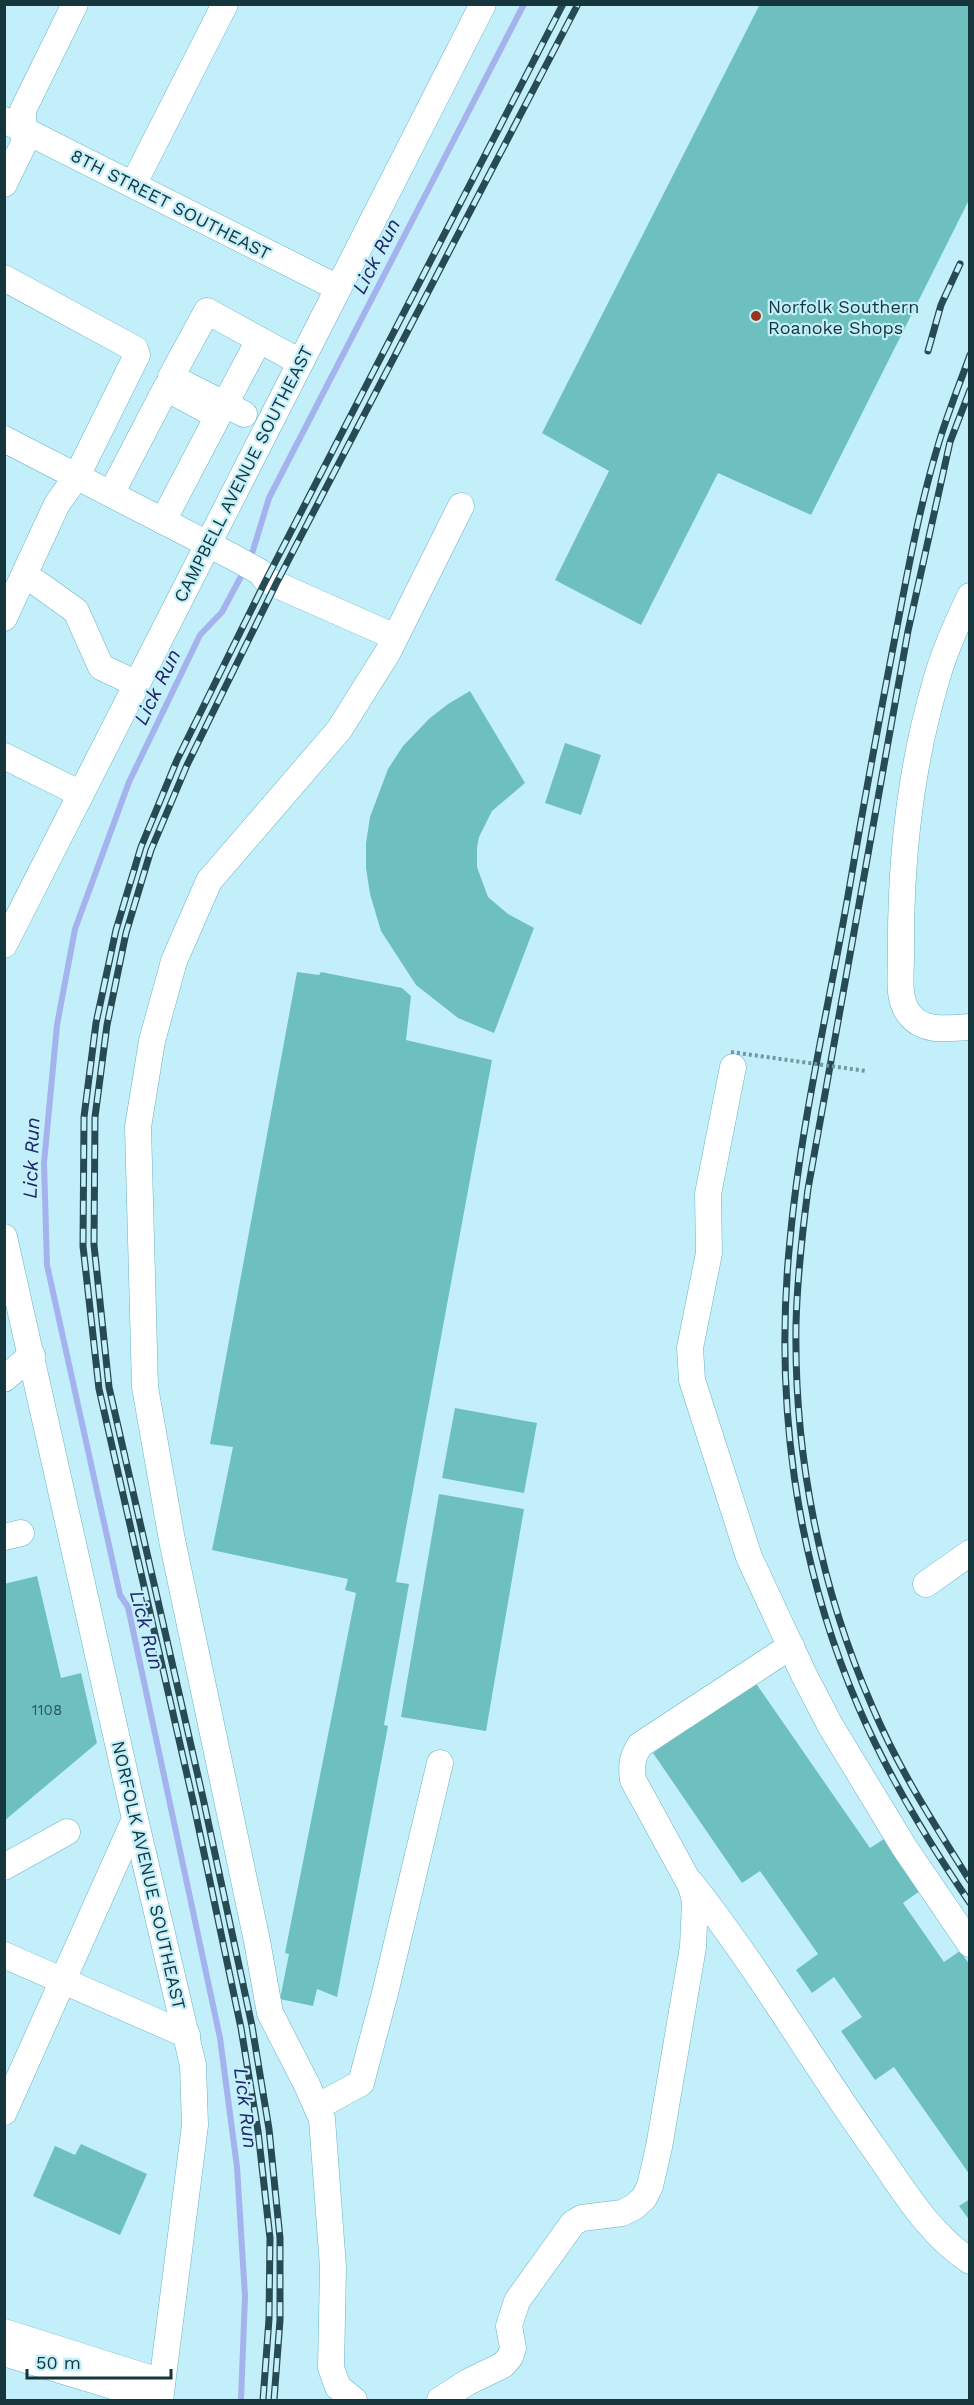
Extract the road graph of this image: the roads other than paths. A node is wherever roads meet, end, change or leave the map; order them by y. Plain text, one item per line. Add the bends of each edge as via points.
1 (75, 4) edge
2 (225, 4) edge
3 (483, 4) edge
4 (15, 125) edge
5 (4, 184) edge
6 (134, 184) junction
7 (4, 278) edge
8 (338, 288) junction
9 (259, 340) junction
10 (300, 362) junction
11 (4, 439) edge
12 (77, 476) junction
13 (111, 494) junction
14 (461, 506) dead end
15 (163, 521) junction
16 (208, 544) junction
17 (12, 596) edge
18 (969, 596) edge
19 (395, 637) junction
20 (137, 684) junction
21 (4, 756) edge
22 (81, 794) junction
23 (4, 945) edge
24 (969, 1027) edge
25 (732, 1059) road end
26 (4, 1237) edge
27 (32, 1355) junction
28 (4, 1378) edge
29 (969, 1553) edge
30 (926, 1584) dead end
31 (791, 1646) junction
32 (440, 1763) dead end
33 (135, 1819) junction
34 (67, 1832) dead end
35 (5, 1871) edge
36 (688, 1879) junction
37 (969, 1944) edge
38 (4, 1955) edge
39 (63, 1982) junction
40 (187, 2035) junction
41 (317, 2107) junction
42 (4, 2112) edge
43 (969, 2261) edge
44 (4, 2332) edge
45 (4, 2353) edge
46 (160, 2394) edge
47 (354, 2400) edge
48 (440, 2400) edge

1 - 4 street
2 - 6 street
3 - 8 street, CAMPBELL AVENUE SOUTHEAST
4 - 5 street via 24,143
4 - 6 street, 8TH STREET SOUTHEAST
6 - 8 street, 8TH STREET SOUTHEAST
7 - 12 street via 135,349 137,355
8 - 10 street, CAMPBELL AVENUE SOUTHEAST
9 - 9 street via 207,311 171,377 235,409
9 - 10 street
10 - 16 street, CAMPBELL AVENUE SOUTHEAST
11 - 12 street
12 - 13 street
12 - 17 street via 57,504
13 - 15 street
13 - 15 street via 166,388 218,416
14 - 19 street
15 - 16 street
16 - 19 street via 276,584
16 - 20 street, CAMPBELL AVENUE SOUTHEAST
17 - 20 street via 37,583 76,611 101,667
18 - 24 street via 936,681 920,749 903,869 900,929 901,993 910,1016 935,1029
19 - 41 street via 336,735 209,881 174,961 152,1041 138,1127 145,1386 172,1540 270,2013
20 - 22 street, CAMPBELL AVENUE SOUTHEAST
21 - 22 street
22 - 23 street, CAMPBELL AVENUE SOUTHEAST
25 - 31 street via 708,1194 709,1253 690,1348 692,1380 749,1557
26 - 27 street
27 - 28 street
27 - 33 street, NORFOLK AVENUE SOUTHEAST
29 - 30 street
31 - 36 street via 640,1745 633,1755 633,1780
31 - 37 street via 830,1725
32 - 41 street via 361,2083
33 - 39 street
33 - 40 street, NORFOLK AVENUE SOUTHEAST
34 - 35 street
36 - 43 street via 733,1936 830,2087 932,2230
36 - 48 street via 695,1901 693,1947 650,2186 644,2198 622,2213 582,2218 573,2223 517,2301 508,2326 513,2348 510,2357 503,2365
38 - 39 street
39 - 40 street
39 - 42 street
40 - 46 street, NORFOLK AVENUE SOUTHEAST via 193,2066 195,2125
41 - 47 street via 322,2119 333,2267 331,2368 338,2387
44 - 46 street
45 - 46 street

